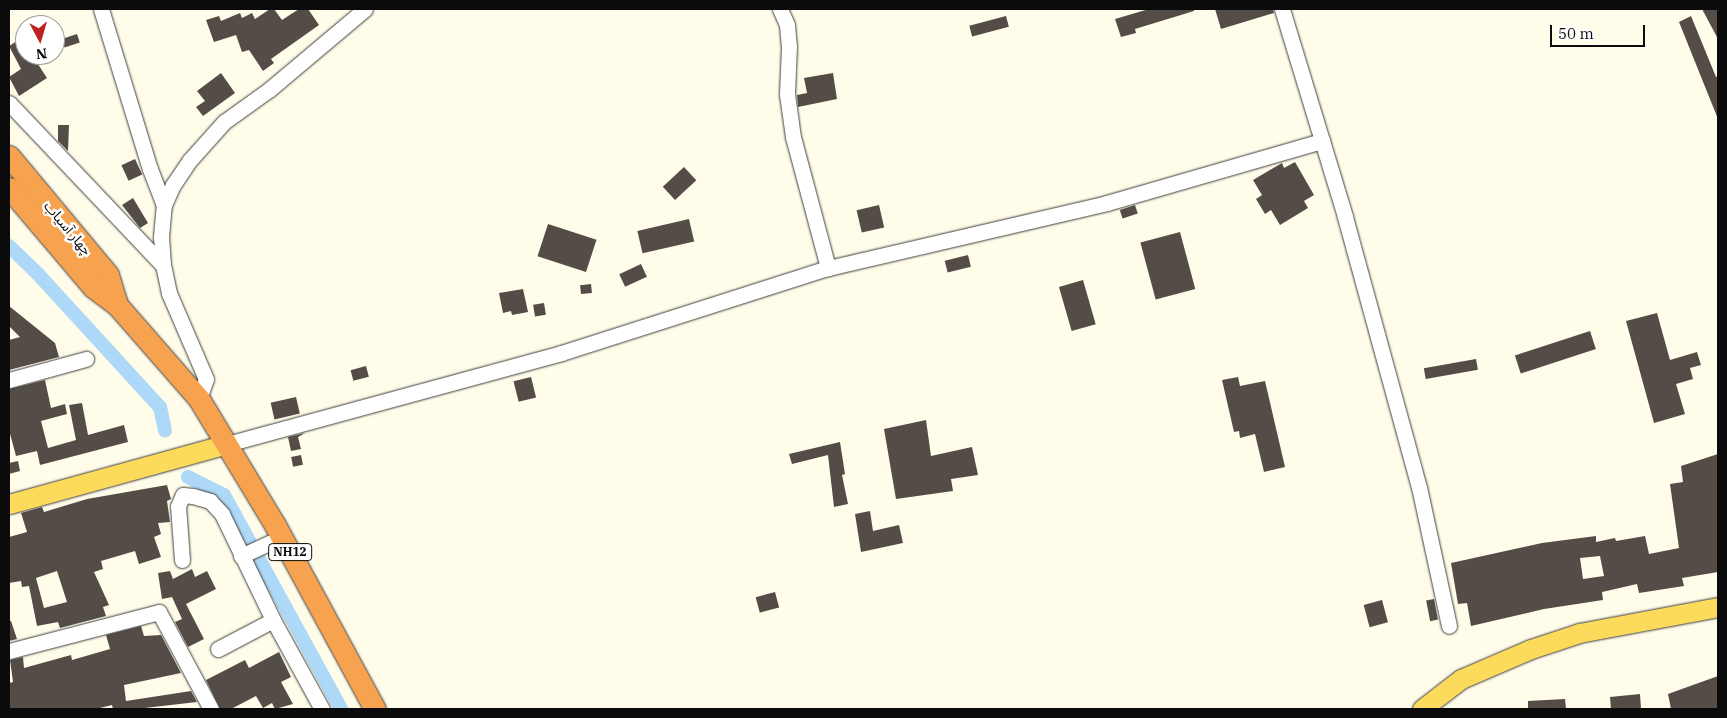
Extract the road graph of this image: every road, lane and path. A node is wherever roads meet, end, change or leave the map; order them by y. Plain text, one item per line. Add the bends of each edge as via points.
1 (101, 9) edge
2 (365, 9) edge
3 (780, 9) edge
4 (1282, 9) edge
5 (9, 103) edge
6 (1322, 141) junction
7 (9, 156) edge
8 (9, 188) edge
9 (17, 205) edge
10 (164, 205) junction
11 (163, 265) junction
12 (828, 268) junction
13 (118, 305) junction
14 (86, 359) dead end
15 (9, 380) edge
16 (199, 399) junction
17 (227, 444) junction
18 (9, 504) edge
19 (274, 541) junction
20 (246, 554) junction
21 (182, 560) dead end
22 (1718, 607) edge
23 (273, 620) junction
24 (1449, 626) dead end
25 (218, 649) dead end
26 (9, 651) edge
27 (1429, 707) edge
28 (211, 709) edge
29 (322, 709) edge
30 (375, 709) edge

1 - 10 street
2 - 10 street via 270,89 224,122 190,160
3 - 12 street via 787,25 786,94 793,137
4 - 6 street
5 - 11 street
6 - 12 street via 1107,203
6 - 24 street via 1419,487
7 - 13 highway, چهار آسیاب / NH12 via 108,275
8 - 9 highway, چهار آسیاب / NH12
9 - 13 highway, چهار آسیاب / NH12 via 93,287
10 - 11 street
11 - 16 street via 169,292 206,379
12 - 17 street via 561,353
13 - 16 highway, چهار آسیاب / NH12
14 - 15 street
16 - 17 highway, NH12
17 - 18 main road
17 - 19 highway, NH12
19 - 20 street
19 - 30 highway, NH12
20 - 21 street via 222,514 210,501 183,495 178,506
20 - 23 street
22 - 27 main road via 1579,633 1531,649 1461,679
23 - 25 street
23 - 29 street
26 - 28 street via 159,612

